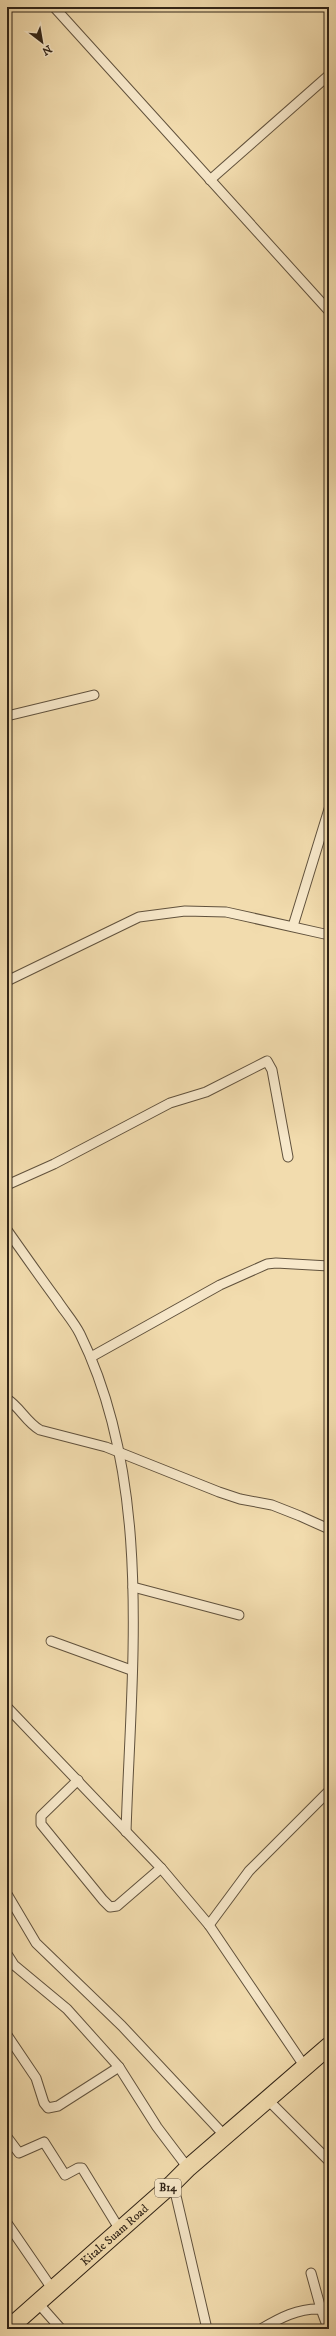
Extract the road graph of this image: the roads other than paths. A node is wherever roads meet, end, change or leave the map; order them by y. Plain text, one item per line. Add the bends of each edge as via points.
1 (54, 7) edge
2 (329, 75) edge
3 (210, 180) junction
4 (329, 311) edge
5 (94, 695) dead end
6 (7, 716) edge
7 (329, 809) edge
8 (324, 845) edge
9 (293, 926) junction
10 (329, 935) edge
11 (7, 981) edge
12 (288, 1156) dead end
13 (7, 1185) edge
14 (7, 1230) edge
15 (329, 1266) edge
16 (91, 1357) junction
17 (7, 1399) edge
18 (118, 1452) junction
19 (329, 1530) edge
20 (133, 1587) junction
21 (239, 1615) dead end
22 (51, 1641) dead end
23 (131, 1670) junction
24 (7, 1707) edge
25 (78, 1780) junction
26 (329, 1791) edge
27 (126, 1832) junction
28 (161, 1868) junction
29 (7, 1894) edge
30 (209, 1925) junction
31 (7, 1954) edge
32 (7, 2035) edge
33 (329, 2047) edge
34 (119, 2067) junction
35 (305, 2067) junction
36 (267, 2099) junction
37 (225, 2136) junction
38 (7, 2137) edge
39 (329, 2161) edge
40 (188, 2168) junction
41 (173, 2183) junction
42 (7, 2223) edge
43 (120, 2230) junction
44 (311, 2273) dead end
45 (53, 2290) junction
46 (38, 2303) junction
47 (321, 2310) junction
48 (328, 2328) dead end
49 (8, 2329) edge
50 (61, 2329) edge
51 (207, 2329) edge
52 (261, 2329) edge

1 - 3 street
2 - 3 street
3 - 4 street
5 - 6 street
7 - 8 street
8 - 9 street
9 - 10 street
9 - 11 street via 226,912 185,911 139,917
12 - 13 street via 272,1070 267,1061 206,1092 170,1103 54,1164
14 - 16 street via 79,1332
15 - 16 street via 267,1264 220,1285
16 - 18 street
17 - 18 street via 16,1404 32,1425 40,1430
18 - 19 street via 226,1494 300,1516
18 - 20 street via 129,1517
20 - 21 street
20 - 23 street
22 - 23 street
23 - 27 street
24 - 25 street
25 - 27 street
25 - 28 street via 41,1816 41,1824 103,1900 110,1907 117,1906
26 - 30 street via 249,1871
27 - 28 street
28 - 30 street
29 - 37 street via 36,1944 122,2026
30 - 35 street
31 - 34 street via 14,1965 67,2009
32 - 34 street via 36,2078 48,2108 58,2106
33 - 35 highway, Kitale Suam Road / B14
34 - 40 street via 157,2127
35 - 36 highway, Kitale Suam Road / B14
36 - 37 highway, Kitale Suam Road / B14
36 - 39 street
37 - 40 highway, Kitale Suam Road / B14
38 - 43 street via 19,2153 44,2142 65,2175 82,2168
40 - 41 highway, Kitale Suam Road / B14
41 - 43 highway, Kitale Suam Road / B14
41 - 51 street
42 - 45 street
43 - 45 highway, Kitale Suam Road / B14
44 - 47 street
45 - 46 highway, Kitale Suam Road / B14
46 - 49 highway, Kitale Suam Road / B14
46 - 50 street
47 - 48 street
47 - 52 street via 309,2308 285,2315

